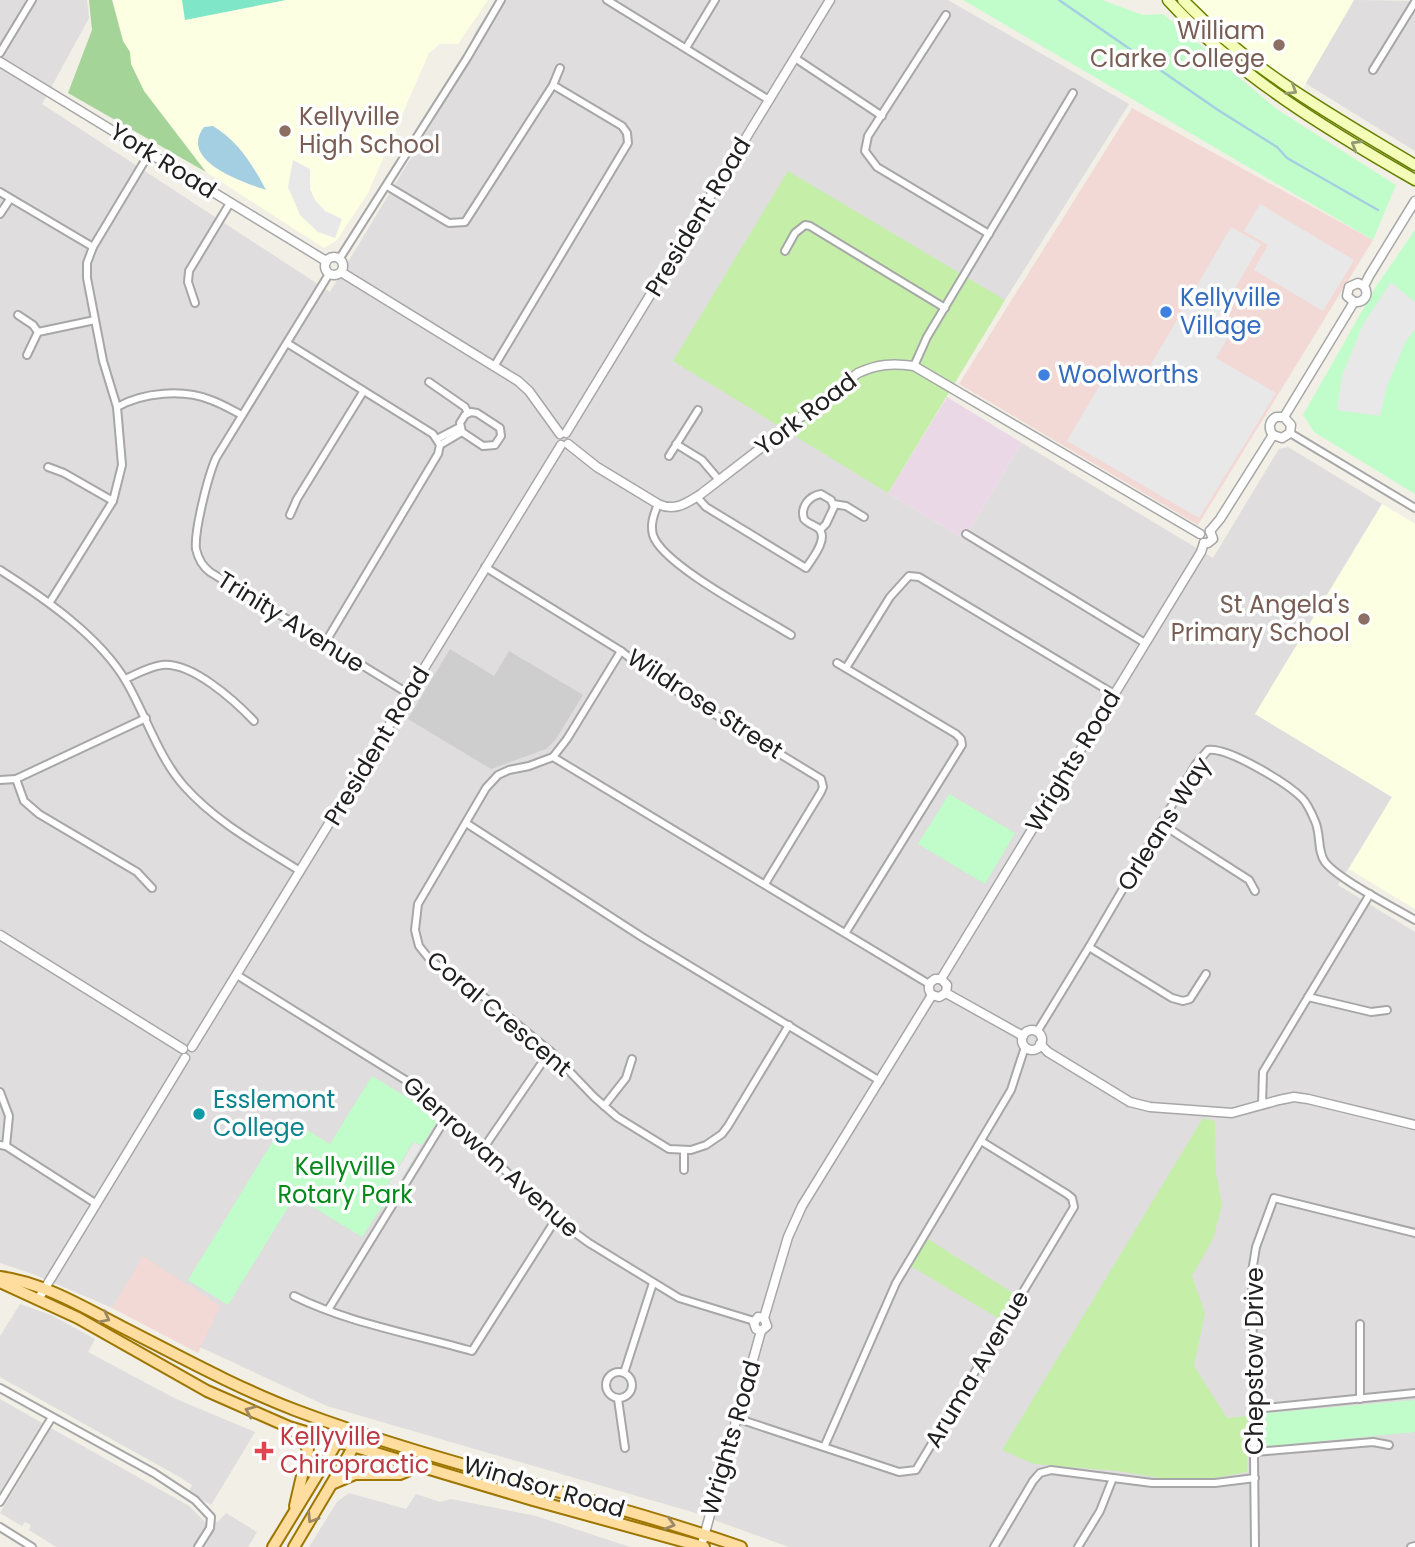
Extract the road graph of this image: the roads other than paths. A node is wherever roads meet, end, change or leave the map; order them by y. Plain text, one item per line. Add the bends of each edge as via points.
1 (32, 0) edge
2 (501, 0) edge
3 (607, 0) edge
4 (715, 0) edge
5 (830, 0) edge
6 (1168, 0) edge
7 (1183, 0) edge
8 (1414, 1) edge
9 (946, 15) dead end
10 (686, 48) junction
11 (0, 52) edge
12 (795, 58) junction
13 (0, 62) edge
14 (560, 68) dead end
15 (1373, 70) dead end
16 (553, 85) junction
17 (1073, 93) dead end
18 (769, 100) junction
19 (882, 116) junction
20 (636, 134) dead end
21 (628, 135) junction
22 (150, 152) junction
23 (1415, 165) edge
24 (1415, 180) edge
25 (387, 186) junction
26 (0, 192) edge
27 (10, 199) junction
28 (1415, 201) edge
29 (230, 203) junction
30 (0, 214) edge
31 (989, 234) junction
32 (93, 247) junction
33 (785, 251) dead end
34 (340, 258) junction
35 (326, 261) junction
36 (341, 272) junction
37 (330, 274) junction
38 (1364, 286) junction
39 (1354, 302) junction
40 (195, 303) dead end
41 (945, 308) junction
42 (18, 315) dead end
43 (95, 320) junction
44 (38, 332) junction
45 (286, 343) junction
46 (27, 355) dead end
47 (495, 365) junction
48 (914, 366) junction
49 (429, 383) dead end
50 (363, 392) junction
51 (117, 407) junction
52 (698, 410) dead end
53 (468, 413) junction
54 (242, 415) junction
55 (1284, 417) junction
56 (461, 430) junction
57 (1290, 433) junction
58 (563, 434) junction
59 (1273, 435) junction
60 (438, 442) junction
61 (676, 444) junction
62 (564, 445) junction
63 (669, 456) dead end
64 (48, 467) dead end
65 (719, 480) junction
66 (697, 496) junction
67 (113, 501) junction
68 (659, 504) junction
69 (834, 504) junction
70 (1415, 509) edge
71 (290, 515) dead end
72 (864, 517) dead end
73 (820, 530) junction
74 (1210, 531) junction
75 (966, 534) dead end
76 (1200, 534) junction
77 (1204, 543) junction
78 (485, 567) junction
79 (0, 570) edge
80 (50, 602) junction
81 (791, 635) dead end
82 (325, 643) junction
83 (1145, 643) junction
84 (621, 651) junction
85 (837, 663) dead end
86 (846, 668) junction
87 (125, 679) junction
88 (1114, 694) junction
89 (409, 695) junction
90 (146, 718) junction
91 (254, 721) dead end
92 (553, 757) junction
93 (16, 779) junction
94 (0, 780) edge
95 (466, 823) junction
96 (1160, 823) junction
97 (300, 871) junction
98 (765, 884) junction
99 (152, 888) dead end
100 (1255, 891) dead end
101 (1370, 894) junction
102 (1415, 920) edge
103 (846, 932) junction
104 (0, 935) edge
105 (1089, 947) junction
106 (1206, 974) dead end
107 (237, 975) junction
108 (941, 979) junction
109 (929, 984) junction
110 (946, 993) junction
111 (932, 995) junction
112 (1308, 997) junction
113 (1387, 1010) dead end
114 (789, 1025) junction
115 (1037, 1032) junction
116 (1023, 1036) junction
117 (1040, 1044) junction
118 (1025, 1047) junction
119 (550, 1051) junction
120 (187, 1052) junction
121 (632, 1059) dead end
122 (880, 1081) junction
123 (0, 1092) edge
124 (1262, 1105) junction
125 (604, 1106) junction
126 (447, 1116) junction
127 (1415, 1125) edge
128 (981, 1141) junction
129 (3, 1145) edge
130 (483, 1149) junction
131 (684, 1150) junction
132 (684, 1170) dead end
133 (95, 1203) junction
134 (556, 1219) junction
135 (1415, 1233) edge
136 (0, 1280) edge
137 (653, 1283) junction
138 (42, 1293) junction
139 (294, 1296) dead end
140 (328, 1310) junction
141 (764, 1318) junction
142 (754, 1321) junction
143 (1360, 1324) dead end
144 (761, 1331) junction
145 (624, 1373) junction
146 (0, 1388) edge
147 (1415, 1394) edge
148 (618, 1399) junction
149 (1360, 1399) junction
150 (1254, 1409) junction
151 (52, 1417) junction
152 (736, 1418) junction
153 (289, 1427) junction
154 (346, 1427) junction
155 (362, 1433) junction
156 (337, 1442) junction
157 (825, 1445) junction
158 (1390, 1445) dead end
159 (354, 1447) junction
160 (625, 1448) dead end
161 (1255, 1452) junction
162 (419, 1466) junction
163 (1113, 1478) junction
164 (1255, 1478) junction
165 (333, 1483) junction
166 (0, 1502) edge
167 (294, 1513) junction
168 (0, 1527) edge
169 (704, 1534) junction
170 (19, 1539) junction
171 (702, 1546) edge
172 (15, 1547) edge
173 (32, 1547) edge
174 (198, 1547) edge
175 (273, 1547) edge
176 (294, 1547) edge
177 (741, 1547) edge
178 (994, 1547) edge
179 (1078, 1547) edge
180 (1255, 1547) edge

1 - 11 street
2 - 25 street
3 - 10 street
4 - 10 street
5 - 12 street, President Road
24 -> 6 main road via 1258,83
7 -> 23 main road via 1266,73
8 - 15 street
9 - 19 street
10 - 18 street
12 - 18 street, President Road
12 - 19 street
13 - 22 street, York Road
14 - 16 street
16 - 21 street via 622,126
16 - 25 street via 461,228
17 - 31 street
18 - 58 street, President Road
19 - 31 street via 868,136 865,151 877,167
20 - 21 street
21 - 47 street via 625,150
22 - 29 street, York Road
22 - 32 street
25 - 34 street
26 - 27 street
27 - 30 street
27 - 32 street
28 - 38 street
29 - 35 street, York Road
29 - 40 street via 189,271
31 - 41 street
32 - 43 street via 86,270
33 - 41 street via 798,229 810,226
34 - 35 street
34 - 36 street
35 - 37 street
36 - 37 street
36 - 47 street
37 - 45 street, Trinity Avenue
38 - 39 street via 1366,298
38 - 39 street via 1349,286 1348,296
39 - 55 street
41 - 48 street
42 - 44 street
43 - 44 street
43 - 51 street
44 - 46 street
45 - 50 street
45 - 54 street, Trinity Avenue
47 - 58 street via 529,391
48 - 65 street, York Road via 877,365 858,373
48 - 76 street, York Road
49 - 53 street
50 - 60 street via 433,434
50 - 71 street
51 - 54 street via 145,397 184,394 209,398
51 - 67 street via 123,456
52 - 61 street
53 - 56 street via 462,418
53 - 56 street via 497,425 501,436 495,445 483,446
54 - 82 street, Trinity Avenue via 211,468 196,539 198,554 210,572
55 - 57 street via 1291,425
55 - 59 street via 1270,422
56 - 60 street
57 - 59 street via 1282,438
57 - 70 street
58 - 62 street via 570,437
59 - 74 street
60 - 82 street via 438,454
61 - 63 street
61 - 65 street via 702,460
62 - 68 street
62 - 78 street, President Road
64 - 67 street
65 - 66 street, York Road
66 - 68 street, York Road via 678,507
66 - 73 street via 706,507 806,569 821,541
67 - 80 street
68 - 81 street via 652,518 653,534 669,558
69 - 72 street
69 - 73 street
69 - 73 street via 821,494 808,500 804,519
74 - 76 street
74 - 77 street via 1212,541
75 - 83 street
76 - 77 street
77 - 83 street, Wrights Road
78 - 84 street, Wildrose Street
78 - 89 street, President Road
79 - 80 street
80 - 87 street via 91,639
82 - 89 street, Trinity Avenue
83 - 88 street, Wrights Road
84 - 92 street
84 - 98 street, Wildrose Street via 657,679 821,779 821,792
85 - 86 street
86 - 88 street via 897,587 909,576 919,577
86 - 103 street via 956,734 962,746
87 - 90 street
87 - 91 street via 150,667 174,666 235,701
88 - 108 street, Wrights Road
89 - 97 street, President Road
90 - 93 street
90 - 97 street via 181,783 202,805
92 - 95 street, Coral Crescent via 498,775
92 - 98 street
93 - 94 street
93 - 99 street via 24,801 40,814 137,872
95 - 114 street
95 - 119 street, Coral Crescent via 418,904 415,930 419,946 431,961
96 - 100 street via 1249,880
96 - 101 street, Orleans Way via 1196,764 1208,750 1216,749 1304,799 1317,823 1326,864
96 - 105 street, Orleans Way
97 - 107 street, President Road
98 - 103 street
101 - 102 street, Orleans Way
101 - 112 street
103 - 109 street
104 - 120 street
105 - 106 street via 1183,1001 1190,999
105 - 115 street, Orleans Way
107 - 120 street, President Road
107 - 126 street, Glenrowan Avenue via 384,1065
108 - 109 street
108 - 110 street via 947,985
109 - 111 street
110 - 111 street via 939,998
110 - 116 street
111 - 122 street
112 - 113 street via 1371,1012
112 - 124 street via 1263,1072
114 - 122 street
114 - 131 street via 722,1134 706,1145
115 - 116 street
115 - 117 street
116 - 118 street
117 - 118 street via 1034,1049
117 - 124 street via 1130,1102 1232,1113
118 - 128 street via 1011,1090
119 - 125 street, Coral Crescent
119 - 130 street
120 - 133 street, President Road
121 - 125 street via 626,1078
122 - 141 street via 791,1227
123 - 129 street via 9,1116
124 - 127 street via 1308,1098
125 - 131 street, Coral Crescent via 657,1143
126 - 130 street, Glenrowan Avenue
126 - 140 street
128 - 157 street via 896,1283
128 - 157 street, Aruma Avenue via 1067,1194 1074,1202 1072,1213 916,1470 899,1472
129 - 133 street
130 - 134 street, Glenrowan Avenue
131 - 132 street
133 - 138 street, President Road
134 - 137 street, Glenrowan Avenue
134 - 140 street via 472,1351
135 - 150 street, Chepstow Drive via 1274,1198 1252,1272
136 - 138 main road, Windsor Road
137 - 142 street, Glenrowan Avenue via 679,1298
137 - 145 street
153 -> 138 main road, Windsor Road via 207,1391
138 -> 154 main road, Windsor Road via 228,1381
139 - 140 street
141 - 142 street
141 - 144 street via 768,1324
142 - 144 street
143 - 149 street
144 - 152 street, Wrights Road
145 - 148 street via 632,1386 626,1397
145 - 148 street via 615,1372 606,1380 607,1392
146 - 151 street
147 - 149 street
148 - 160 street
149 - 150 street
150 - 161 street, Chepstow Drive
151 - 166 street
151 - 174 street via 195,1500 211,1517
152 - 157 street, Aruma Avenue
152 - 169 street, Wrights Road
153 - 156 main road, Windsor Road
153 - 167 main road via 308,1451
154 - 155 main road, Windsor Road
154 - 156 main road
155 - 159 main road
155 -> 169 main road, Windsor Road
156 - 159 main road, Windsor Road
156 - 167 main road
158 - 161 street via 1373,1442
159 - 162 main road, Windsor Road
159 - 165 main road
161 - 164 street, Chepstow Drive
162 - 165 main road via 400,1474 355,1474
162 - 171 main road, Windsor Road
163 - 164 street via 1215,1483
163 - 178 street via 1051,1470 1040,1473
163 - 179 street
164 - 180 street, Chepstow Drive
165 -> 176 main road
167 - 175 main road
168 - 170 street
169 - 171 street, Wrights Road
169 - 177 main road, Windsor Road
170 - 172 street
170 - 173 street

